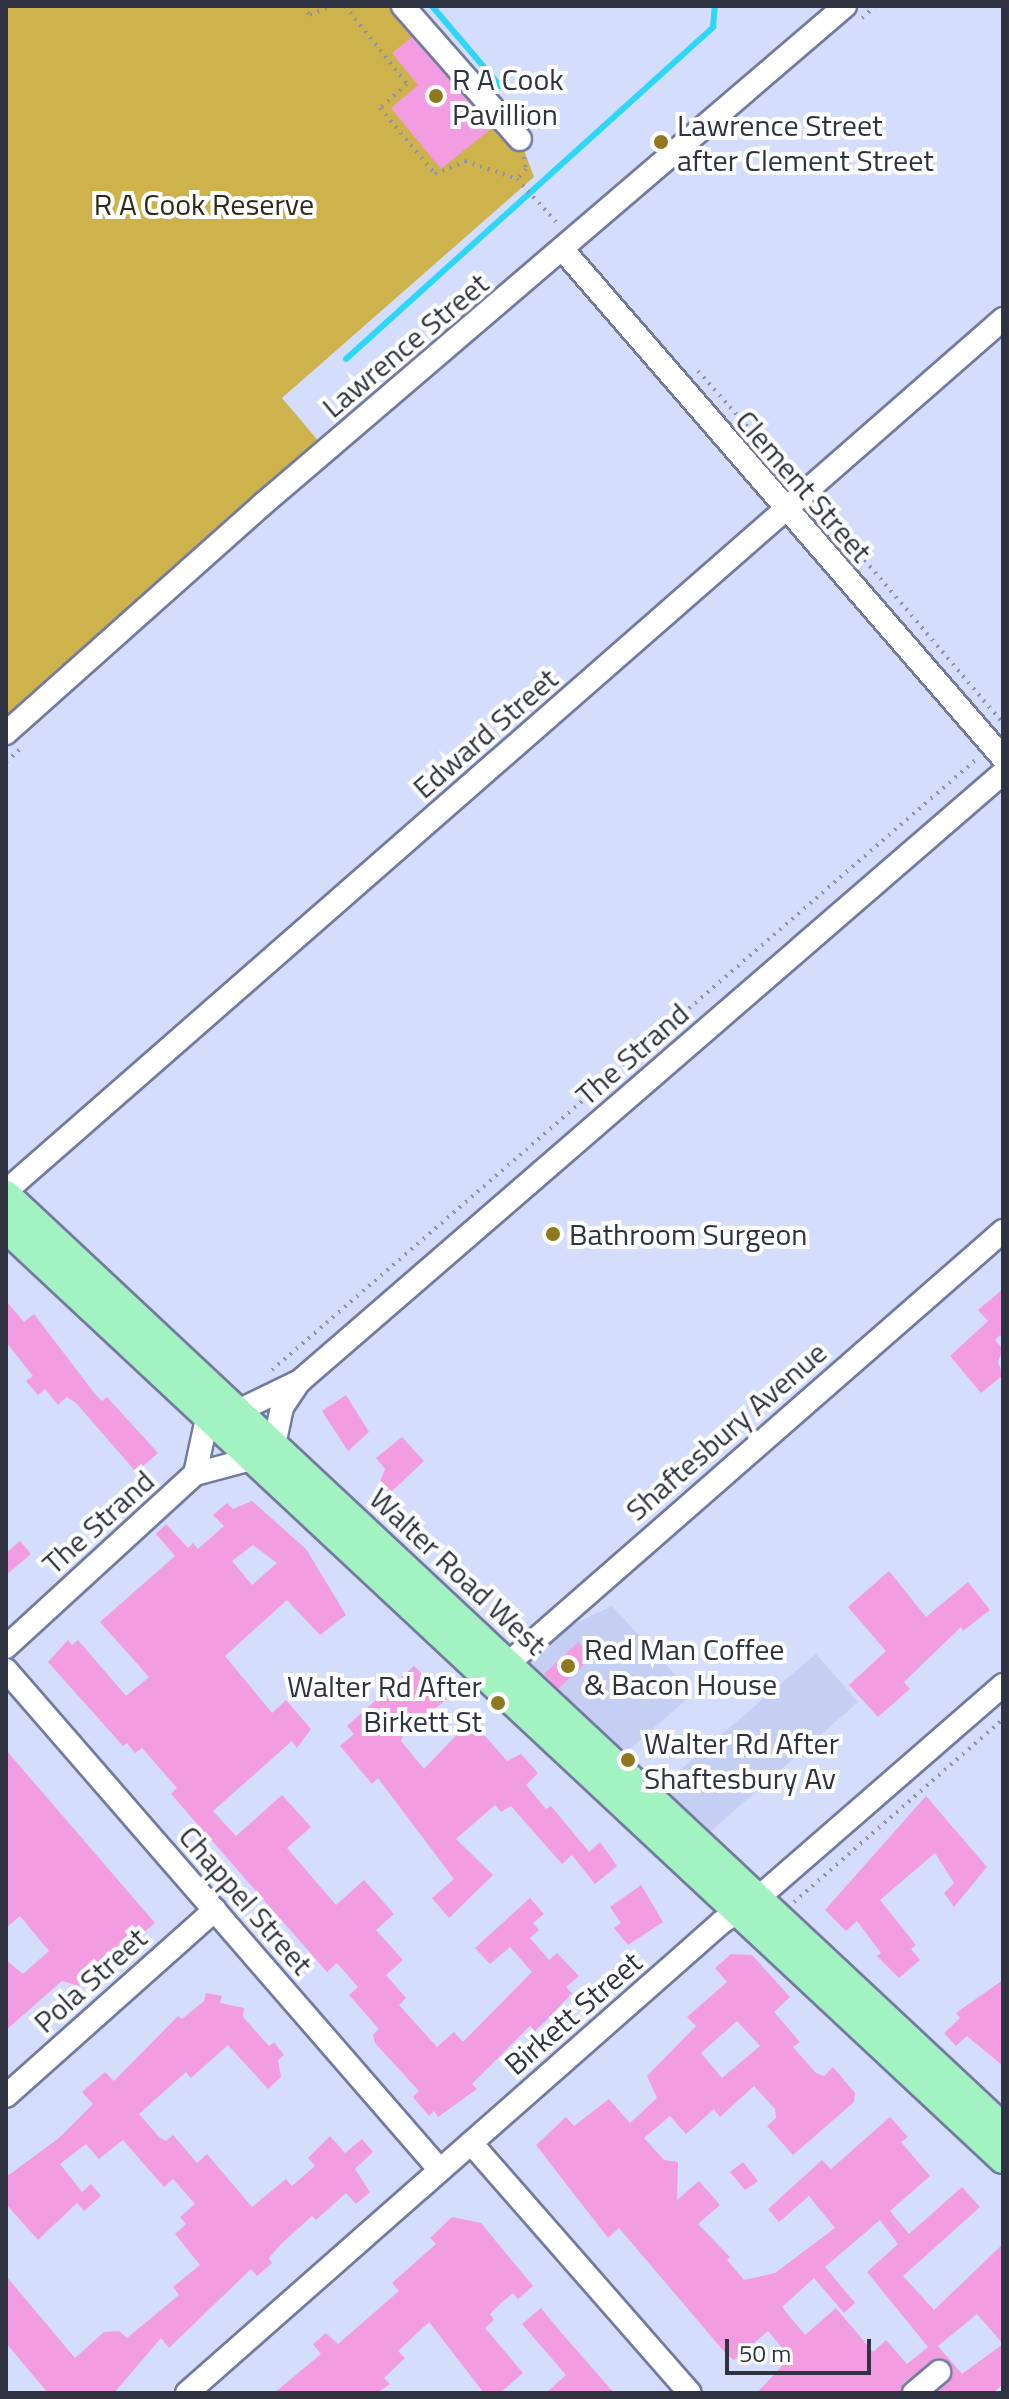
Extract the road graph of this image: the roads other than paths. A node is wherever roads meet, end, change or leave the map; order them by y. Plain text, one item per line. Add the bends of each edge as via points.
1 (403, 6) edge
2 (845, 6) edge
3 (520, 139) road end
4 (568, 246) junction
5 (1003, 319) edge
6 (784, 511) junction
7 (6, 733) edge
8 (997, 751) edge
9 (1003, 773) edge
10 (6, 1193) edge
11 (6, 1228) edge
12 (1003, 1231) edge
13 (300, 1381) junction
14 (238, 1411) junction
15 (208, 1414) junction
16 (265, 1452) junction
17 (195, 1474) junction
18 (6, 1647) edge
19 (6, 1670) edge
20 (498, 1671) junction
21 (1003, 1685) edge
22 (748, 1904) junction
23 (215, 1910) junction
24 (6, 2096) edge
25 (1003, 2128) edge
26 (471, 2143) junction
27 (1003, 2159) edge
28 (440, 2170) junction
29 (939, 2372) dead end
30 (188, 2393) edge
31 (690, 2393) edge
32 (914, 2393) edge

1 - 3 street
2 - 4 street, Lawrence Street
4 - 6 street, Clement Street
4 - 7 street, Lawrence Street via 263,504
5 - 6 street, Edward Street
6 - 8 street, Clement Street
6 - 10 street, Edward Street
9 - 13 street, The Strand
10 - 14 main road, Walter Road West
11 - 15 main road, Walter Road West
12 - 20 street, Shaftesbury Avenue
13 - 14 street, The Strand
13 - 16 street, The Strand via 282,1407
14 - 16 main road, Walter Road West
15 - 16 main road, Walter Road West
15 - 17 street, The Strand
16 - 17 street, The Strand
16 - 20 main road, Walter Road West
17 - 18 street, The Strand
19 - 23 street, Chappel Street
20 - 22 main road, Walter Road West
21 - 22 street, Birkett Street
22 - 25 main road, Walter Road West
22 - 26 street, Birkett Street
22 - 27 main road, Walter Road West
23 - 24 street, Pola Street
23 - 28 street, Chappel Street
26 - 28 street, Birkett Street
26 - 31 street
28 - 30 street, Birkett Street
29 - 32 street

